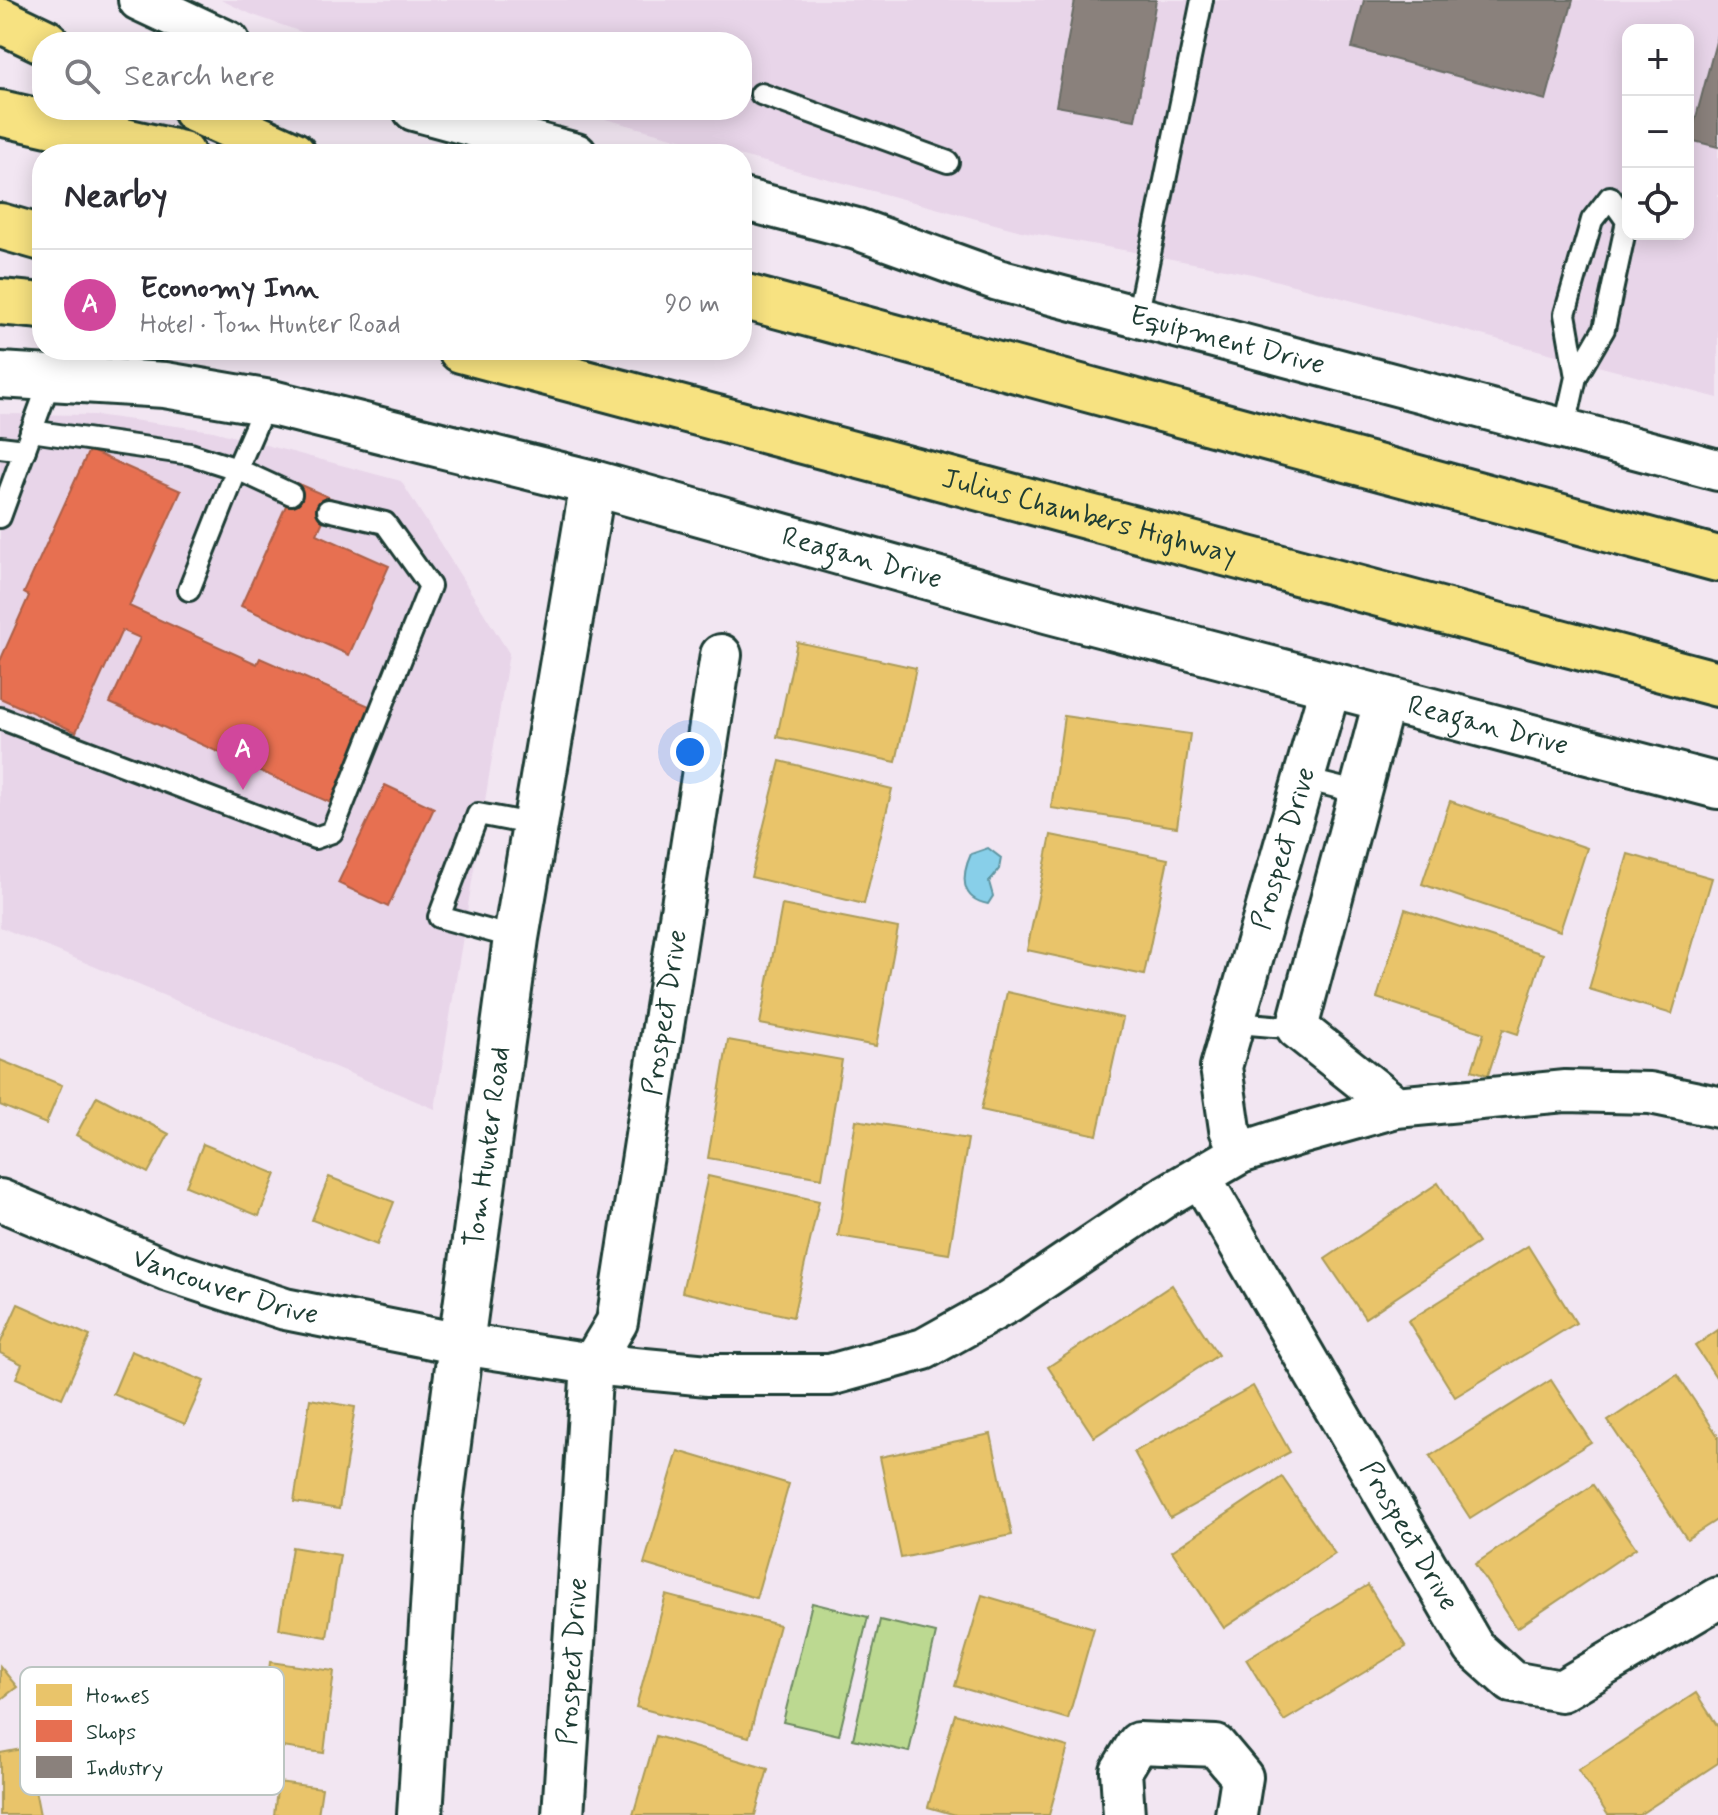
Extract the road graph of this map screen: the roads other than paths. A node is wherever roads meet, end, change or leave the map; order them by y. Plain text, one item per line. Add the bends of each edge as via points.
1 (139, 0) edge
2 (1202, 0) edge
3 (0, 20) edge
4 (208, 32) edge
5 (32, 35) edge
6 (761, 94) dead end
7 (0, 113) edge
8 (217, 120) edge
9 (451, 120) edge
10 (138, 144) edge
11 (271, 144) edge
12 (539, 144) edge
13 (948, 162) dead end
14 (752, 202) edge
15 (0, 226) edge
16 (32, 235) edge
17 (752, 299) edge
18 (0, 302) edge
19 (32, 305) edge
20 (1137, 317) junction
21 (498, 360) edge
22 (0, 375) edge
23 (52, 375) junction
24 (1576, 377) junction
25 (266, 402) junction
26 (1564, 431) junction
27 (28, 440) junction
28 (0, 447) edge
29 (237, 469) junction
30 (1718, 470) edge
31 (593, 483) junction
32 (291, 494) dead end
33 (328, 510) dead end
34 (0, 517) edge
35 (1718, 559) edge
36 (189, 590) dead end
37 (721, 655) dead end
38 (1331, 684) junction
39 (1718, 684) edge
40 (1385, 698) junction
41 (0, 718) edge
42 (1304, 779) junction
43 (1718, 786) edge
44 (1360, 793) junction
45 (536, 825) junction
46 (516, 938) junction
47 (1237, 1023) junction
48 (1297, 1028) junction
49 (1396, 1107) junction
50 (1718, 1107) edge
51 (1240, 1153) junction
52 (1201, 1178) junction
53 (0, 1200) edge
54 (461, 1344) junction
55 (592, 1364) junction
56 (1718, 1598) edge
57 (420, 1815) edge
58 (563, 1815) edge
59 (1124, 1815) edge
60 (1236, 1815) edge

1 - 4 street
2 - 20 lane
3 - 5 highway
6 - 13 lane
7 - 10 highway
8 - 11 highway
9 - 12 street
14 - 20 street, Equipment Drive via 899,243 998,280
15 - 16 highway
17 - 35 highway
18 - 19 highway
20 - 26 street, Equipment Drive
21 - 39 highway, Julius Chambers Highway
22 - 23 street, Reagan Drive
23 - 25 street, Reagan Drive via 165,385
23 - 27 lane
24 - 24 lane via 1604,329 1627,221 1610,197 1592,220 1565,314
24 - 26 lane
25 - 29 lane
25 - 31 street, Reagan Drive
26 - 30 street, Equipment Drive
27 - 28 lane
27 - 29 lane via 190,454
27 - 34 lane
29 - 32 lane
29 - 36 lane
31 - 38 street, Reagan Drive
31 - 45 street, Tom Hunter Road
33 - 41 lane via 385,523 430,586 332,832 315,838
37 - 55 street, Prospect Drive via 617,1322
38 - 40 street, Reagan Drive
38 - 42 street, Prospect Drive
40 - 43 street, Reagan Drive
40 - 44 street, Prospect Drive
42 - 44 lane
42 - 47 street, Prospect Drive
44 - 48 street, Prospect Drive
45 - 46 street, Tom Hunter Road
45 - 46 lane via 478,814 439,917
46 - 54 street, Tom Hunter Road
47 - 48 lane
47 - 51 street, Prospect Drive via 1221,1067 1230,1129
48 - 49 street
49 - 50 street via 1565,1091 1650,1093
49 - 51 street
51 - 52 street
52 - 55 street via 1010,1301 924,1349 830,1375 708,1375
52 - 56 street, Prospect Drive via 1474,1648 1512,1682 1561,1691
53 - 54 street, Vancouver Drive via 245,1299
54 - 55 street
54 - 57 street, Tom Hunter Road via 439,1512
55 - 58 street, Prospect Drive
59 - 60 street via 1121,1771 1138,1743 1216,1746 1242,1777

